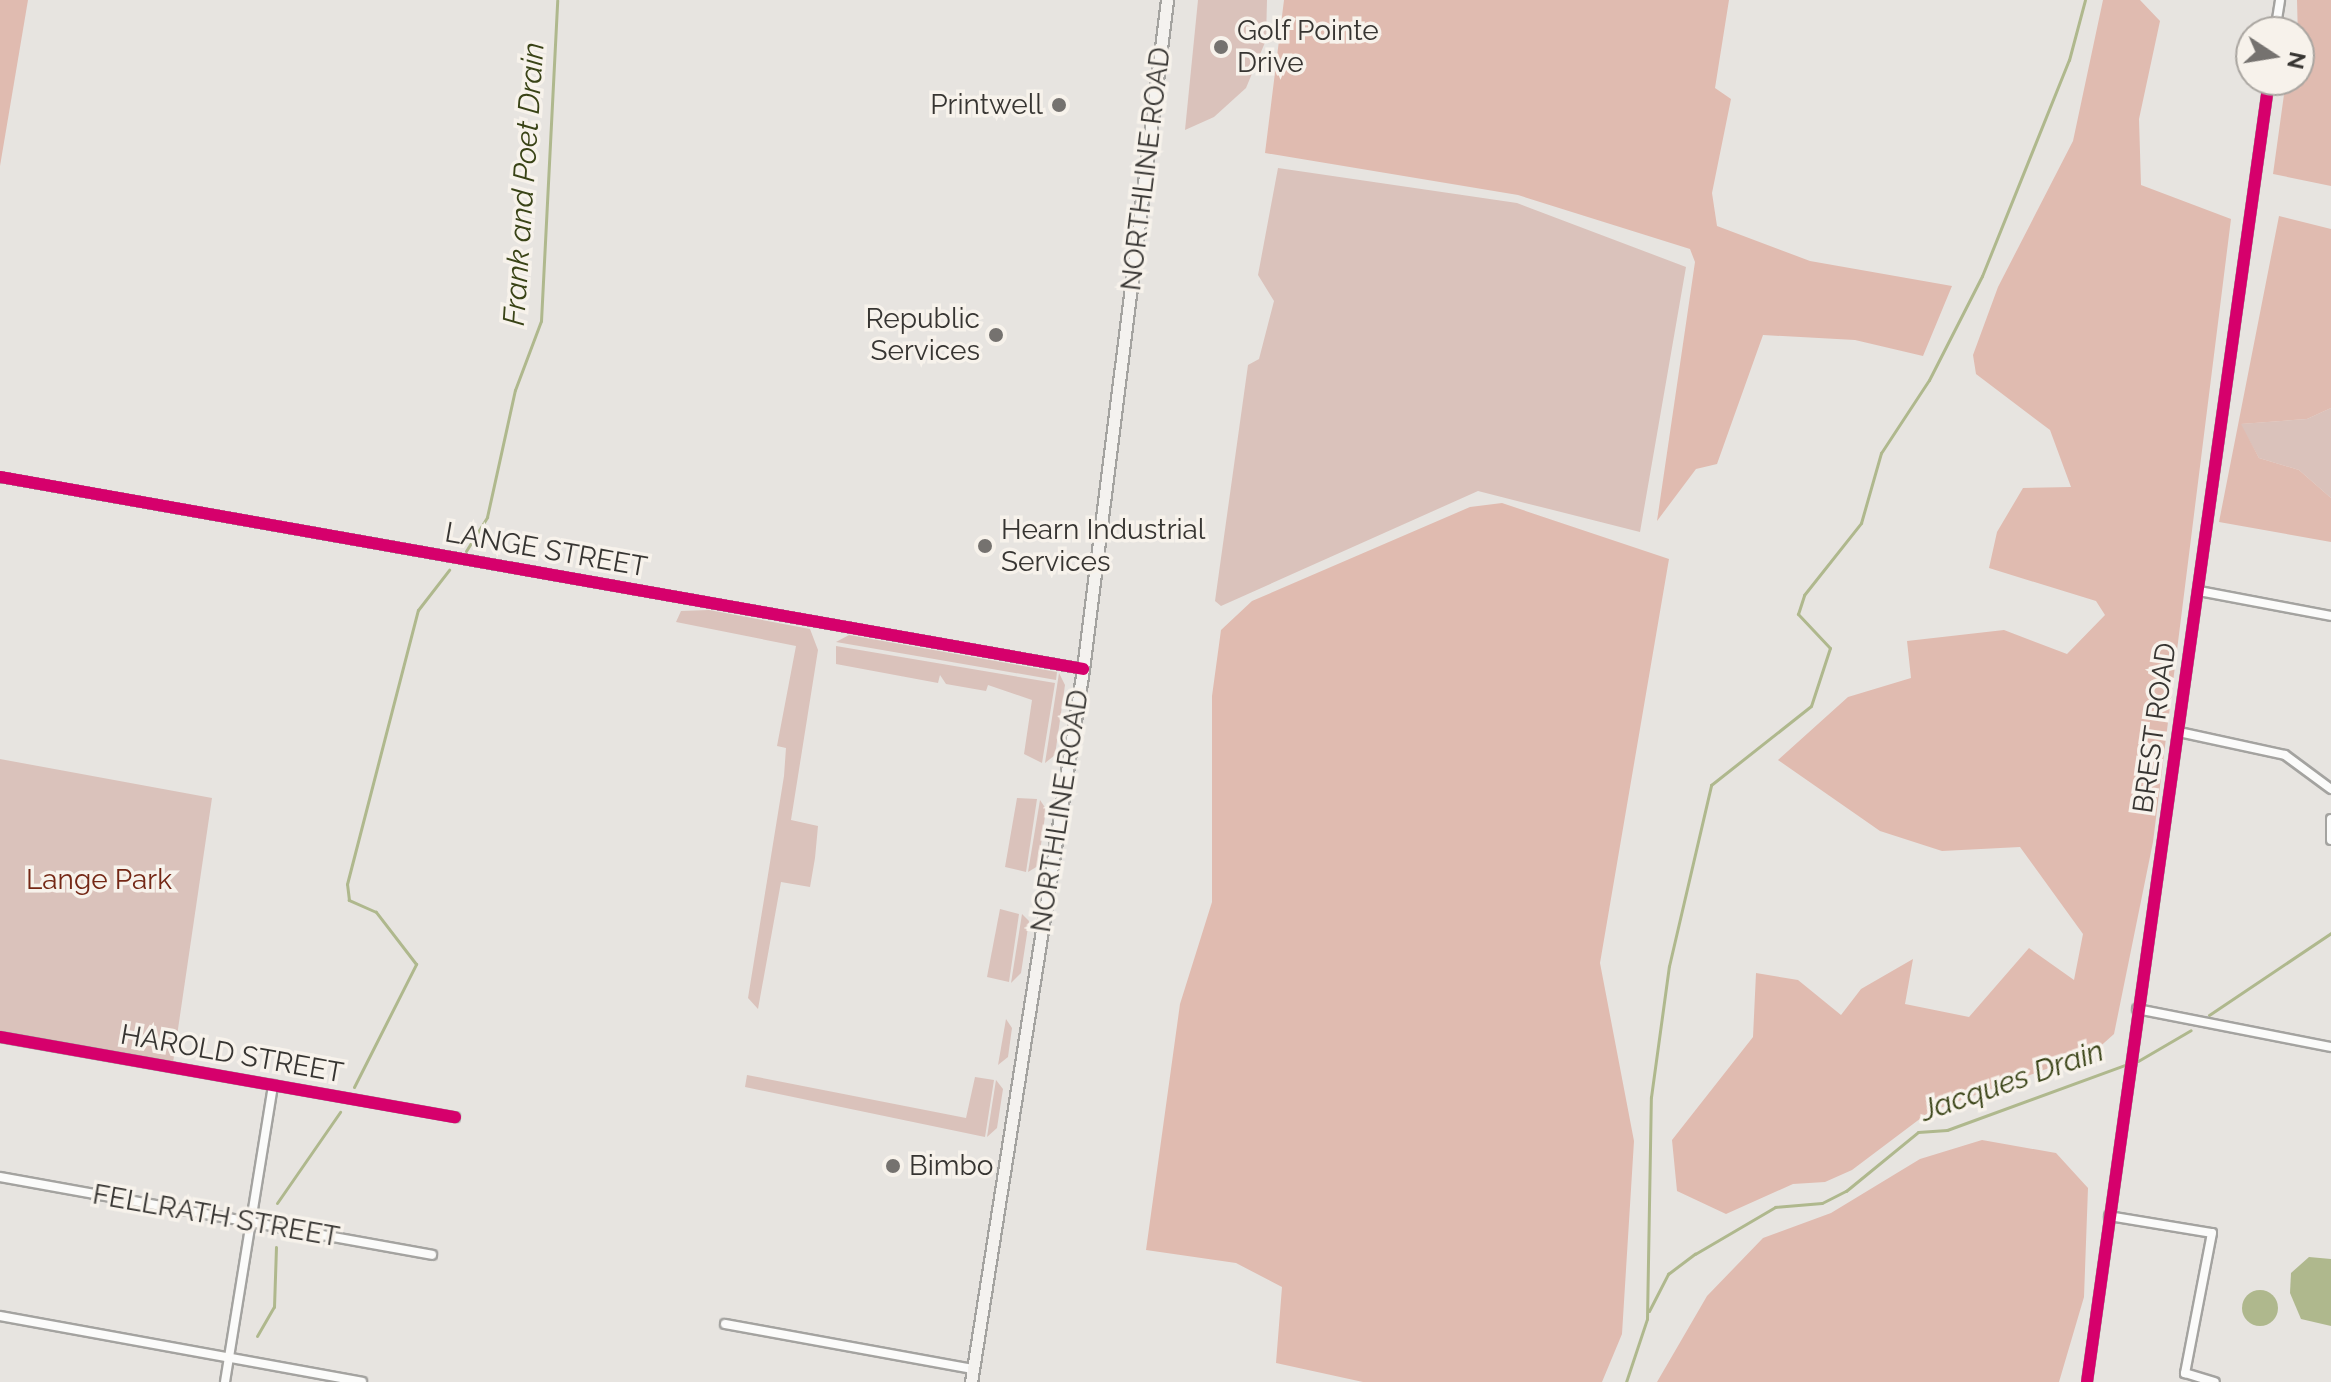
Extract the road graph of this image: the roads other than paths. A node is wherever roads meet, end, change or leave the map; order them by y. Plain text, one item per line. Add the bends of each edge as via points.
1 (1167, 0) edge
2 (2267, 96) edge
3 (0, 477) edge
4 (2199, 591) junction
5 (2331, 616) edge
6 (1083, 669) junction
7 (2179, 732) junction
8 (2331, 789) edge
9 (2331, 819) edge
10 (2331, 840) edge
11 (2137, 1009) junction
12 (0, 1037) edge
13 (2331, 1047) edge
14 (273, 1085) junction
15 (455, 1117) dead end
16 (0, 1177) edge
17 (2109, 1216) junction
18 (251, 1222) junction
19 (432, 1255) dead end
20 (0, 1316) edge
21 (725, 1324) dead end
22 (229, 1358) junction
23 (972, 1376) edge
24 (225, 1382) edge
25 (362, 1382) edge
26 (2087, 1382) edge
27 (2215, 1382) edge

1 - 6 main road, NORTHLINE ROAD
2 - 4 street, BREST ROAD
3 - 6 street, LANGE STREET
4 - 5 street
4 - 7 street, BREST ROAD
6 - 23 main road, NORTHLINE ROAD
7 - 8 street via 2285,755
7 - 11 street, BREST ROAD
9 - 10 street
11 - 13 street
11 - 17 street, BREST ROAD
12 - 14 street, HAROLD STREET
14 - 15 street, HAROLD STREET
14 - 18 street
16 - 18 street, FELLRATH STREET
17 - 26 street, BREST ROAD
17 - 27 street via 2212,1233 2185,1373
18 - 19 street, FELLRATH STREET
18 - 22 street
20 - 22 street
21 - 23 street
22 - 24 street
22 - 25 street

